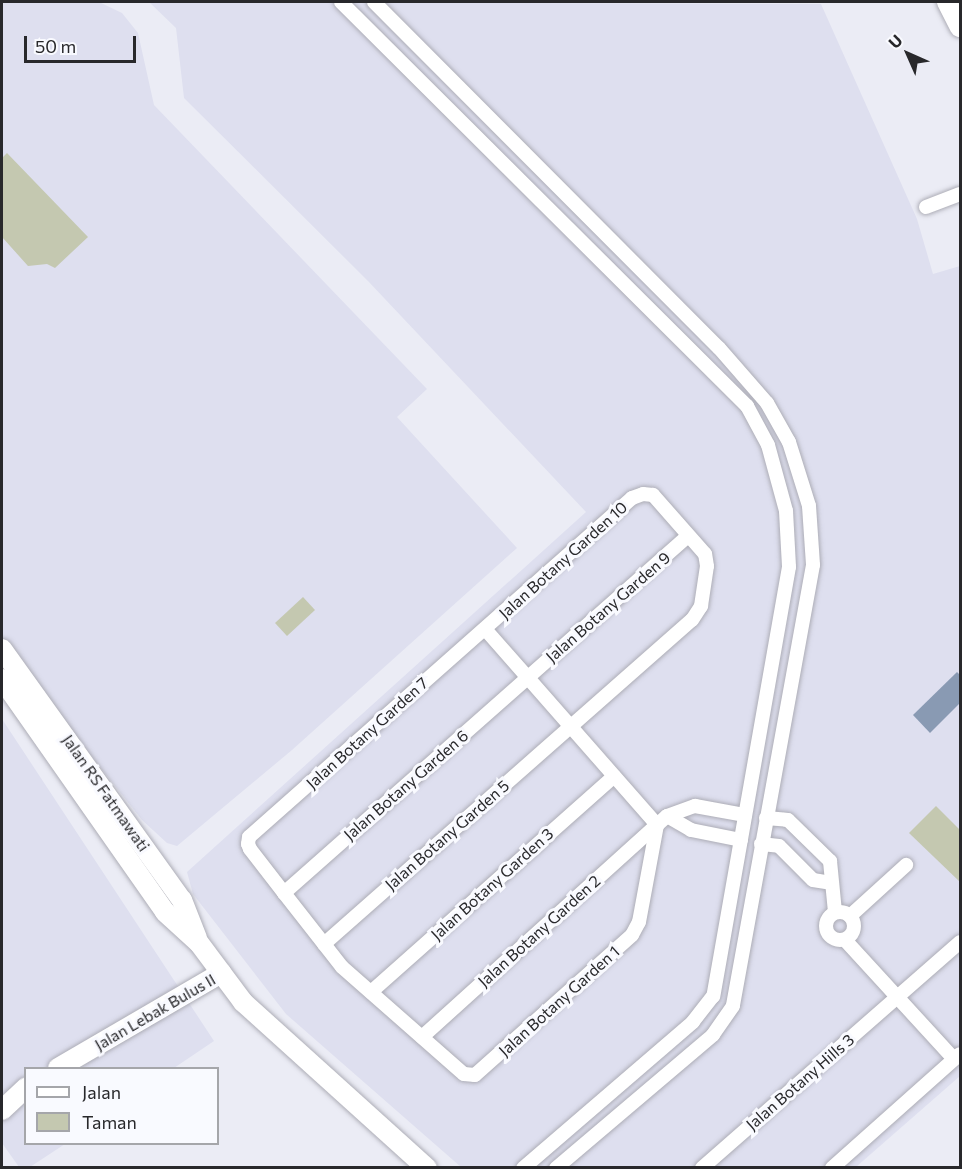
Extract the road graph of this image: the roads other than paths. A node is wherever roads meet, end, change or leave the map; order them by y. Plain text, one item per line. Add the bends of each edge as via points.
1 (341, 2) edge
2 (374, 2) edge
3 (947, 2) edge
4 (960, 27) edge
5 (960, 194) edge
6 (926, 207) dead end
7 (719, 348) junction
8 (704, 363) junction
9 (688, 536) junction
10 (485, 629) junction
11 (2, 649) edge
12 (2, 678) edge
13 (528, 678) junction
14 (571, 727) junction
15 (614, 776) junction
16 (745, 815) junction
17 (765, 818) junction
18 (116, 821) junction
19 (662, 821) junction
20 (741, 840) junction
21 (761, 844) junction
22 (906, 865) dead end
23 (831, 883) junction
24 (284, 893) junction
25 (835, 912) junction
26 (850, 916) junction
27 (845, 939) junction
28 (960, 942) edge
29 (324, 944) junction
30 (221, 973) junction
31 (371, 992) junction
32 (898, 996) junction
33 (422, 1037) junction
34 (957, 1056) edge
35 (60, 1067) edge
36 (24, 1090) edge
37 (2, 1110) edge
38 (427, 1167) edge
39 (523, 1167) edge
40 (556, 1167) edge
41 (702, 1167) edge
42 (832, 1167) edge

1 - 8 street
2 - 7 street
3 - 4 main road
5 - 6 street
7 - 8 street
7 - 17 street via 773,413 789,442 809,506 813,565
8 - 16 street via 747,406 768,445 786,511 789,567
9 - 10 street, Jalan Botany Garden 10 via 653,495 632,498
9 - 13 street, Jalan Botany Garden 9
9 - 14 street, Jalan Botany Garden 5 via 705,554 701,606 692,620
10 - 13 street
10 - 24 street, Jalan Botany Garden 7 via 249,837 250,849
11 - 18 main road, Jalan RS Fatmawati
12 - 18 main road, Jalan RS Fatmawati
13 - 14 street
13 - 24 street, Jalan Botany Garden 6
14 - 15 street
14 - 29 street, Jalan Botany Garden 5
15 - 19 street
15 - 31 street, Jalan Botany Garden 3
16 - 19 street via 695,806
16 - 20 street
17 - 21 street
17 - 23 street via 788,820 830,861
18 - 30 main road, Jalan RS Fatmawati via 165,912 199,943
19 - 20 street
19 - 33 street, Jalan Botany Garden 2
19 - 33 street, Jalan Botany Garden 1 via 633,935 475,1075 464,1074
20 - 39 street via 713,996 693,1022
21 - 23 street via 780,846 813,880
21 - 40 street via 733,1006 713,1035
22 - 26 street
23 - 25 street
24 - 29 street
25 - 26 street
25 - 27 street via 829,917 826,931 837,940
26 - 27 street via 854,929
27 - 32 street
28 - 32 street, Jalan Botany Hills 3
29 - 31 street via 342,967
30 - 35 main road, Jalan Lebak Bulus II
30 - 38 main road, Jalan RS Fatmawati via 262,1023
31 - 33 street
32 - 34 street
32 - 41 street, Jalan Botany Hills 3
34 - 42 street
36 - 37 main road

